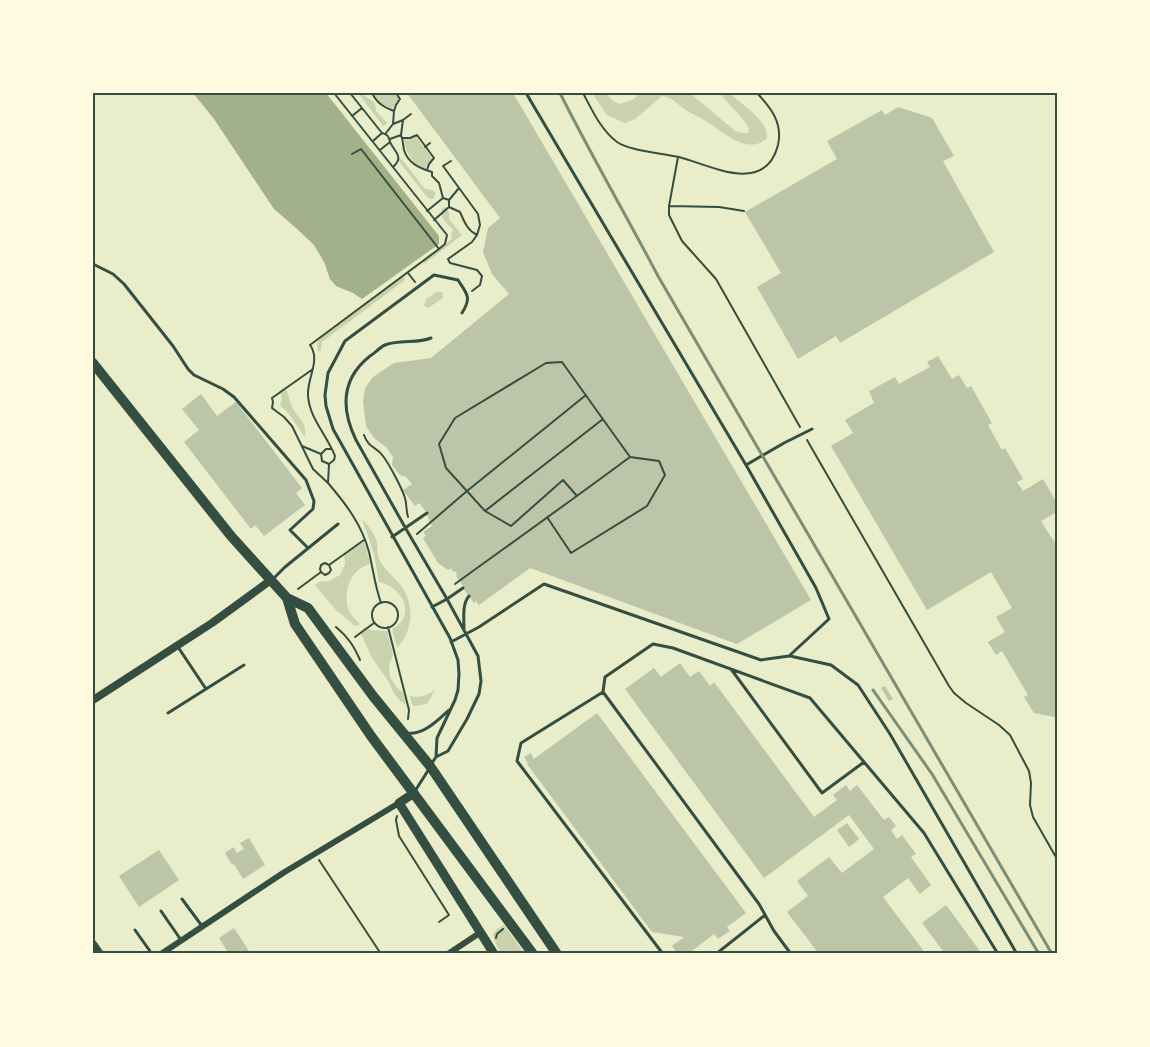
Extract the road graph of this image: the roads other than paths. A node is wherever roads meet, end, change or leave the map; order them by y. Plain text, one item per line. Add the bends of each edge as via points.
1 (526, 93) edge
2 (93, 264) edge
3 (462, 313) dead end
4 (431, 338) dead end
5 (93, 363) edge
6 (812, 429) dead end
7 (746, 465) junction
8 (427, 513) dead end
9 (338, 524) dead end
10 (406, 529) junction
11 (392, 537) junction
12 (308, 548) junction
13 (271, 580) junction
14 (464, 588) dead end
15 (469, 596) dead end
16 (287, 598) junction
17 (447, 599) junction
18 (432, 607) junction
19 (465, 632) junction
20 (451, 642) junction
21 (177, 645) junction
22 (789, 656) junction
23 (244, 665) dead end
24 (731, 669) junction
25 (206, 688) junction
26 (603, 692) junction
27 (93, 700) edge
28 (450, 708) junction
29 (168, 713) dead end
30 (402, 732) junction
31 (433, 761) junction
32 (864, 762) junction
33 (414, 793) junction
34 (399, 808) junction
35 (182, 898) dead end
36 (160, 910) dead end
37 (765, 915) junction
38 (202, 926) junction
39 (135, 930) dead end
40 (481, 932) junction
41 (181, 940) junction
42 (93, 944) edge
43 (100, 954) edge
44 (152, 954) edge
45 (160, 954) edge
46 (448, 954) edge
47 (494, 954) edge
48 (534, 954) edge
49 (557, 954) edge
50 (663, 954) edge
51 (716, 954) edge
52 (791, 954) edge
53 (998, 954) edge
54 (1017, 954) edge

1 - 7 lane
2 - 12 lane via 124,284 188,369 234,397 306,480 313,508 290,530
3 - 11 lane via 468,304 467,294 458,280 434,275 345,342 328,373 325,395 333,429
4 - 10 lane via 384,345 361,363 349,384 345,405 356,440
5 - 13 main road via 231,536
6 - 7 lane
7 - 22 lane via 816,588 829,619
8 - 10 lane
9 - 12 lane
10 - 11 lane
10 - 17 lane
11 - 18 lane
12 - 13 lane
13 - 16 main road
13 - 21 street
14 - 17 lane
15 - 19 lane via 464,609
16 - 30 main road via 308,608
16 - 33 main road via 295,624
17 - 18 lane
17 - 19 lane
18 - 20 lane
19 - 20 lane
19 - 22 lane via 544,584 761,660
19 - 31 lane via 478,656 479,694 448,751
20 - 28 lane via 459,674 458,690
21 - 25 lane
21 - 27 street
22 - 54 lane via 831,664 858,685
23 - 25 lane
24 - 26 lane via 653,644 605,677
24 - 32 lane via 810,698
24 - 32 lane via 822,793
25 - 29 lane
26 - 37 lane
26 - 50 lane via 521,743 518,761
28 - 30 lane via 429,727 412,734
28 - 31 lane via 437,738
30 - 31 main road
31 - 33 lane
31 - 49 main road
32 - 53 lane via 924,833
33 - 34 main road
33 - 48 main road
34 - 38 street via 283,873
34 - 40 main road
35 - 38 lane
36 - 41 lane
37 - 51 lane
37 - 52 lane
38 - 41 street
39 - 44 lane
40 - 46 street
40 - 47 main road
41 - 45 street
42 - 43 street

